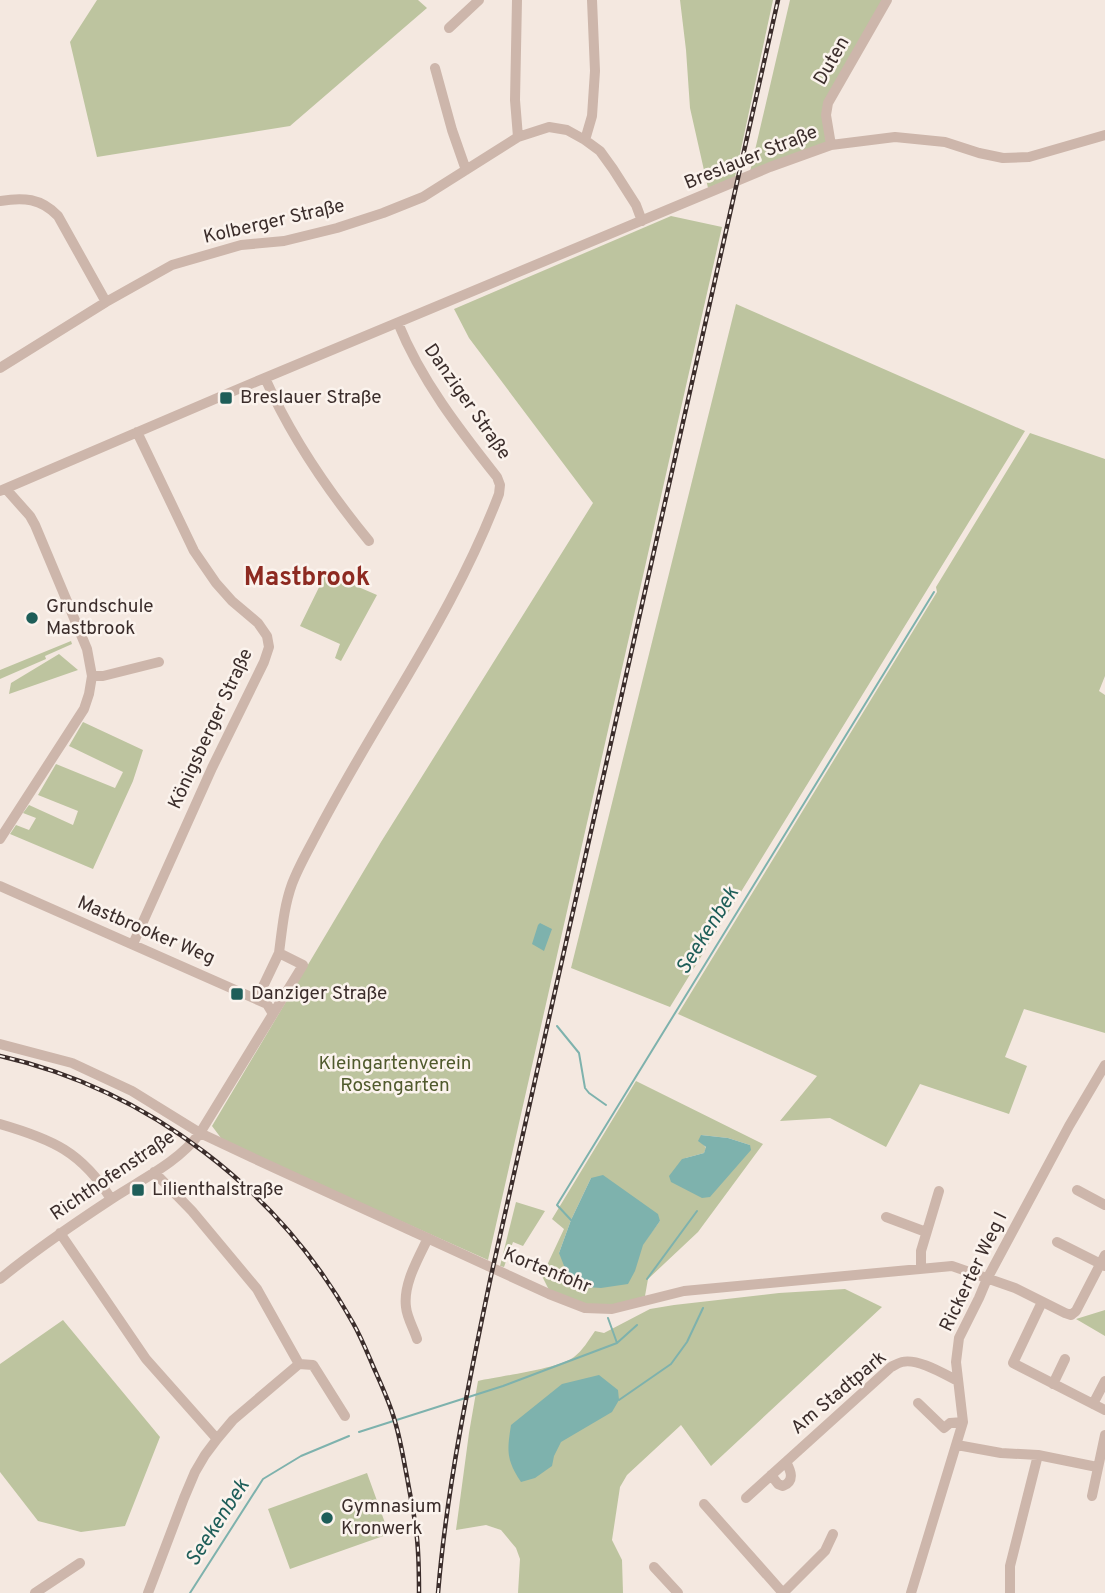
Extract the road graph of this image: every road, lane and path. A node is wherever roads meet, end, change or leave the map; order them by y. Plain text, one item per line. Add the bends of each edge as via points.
1 (479, 0) edge
2 (517, 0) edge
3 (592, 0) edge
4 (887, 0) edge
5 (449, 28) dead end
6 (435, 68) dead end
7 (1105, 135) edge
8 (517, 137) junction
9 (585, 140) junction
10 (831, 145) junction
11 (466, 170) junction
12 (0, 201) edge
13 (642, 221) junction
14 (106, 302) junction
15 (398, 323) junction
16 (0, 368) edge
17 (265, 378) junction
18 (137, 432) junction
19 (3, 490) edge
20 (369, 541) dead end
21 (159, 662) dead end
22 (92, 676) junction
23 (0, 839) edge
24 (0, 886) edge
25 (134, 944) junction
26 (279, 953) junction
27 (257, 999) junction
28 (272, 1014) junction
29 (0, 1044) edge
30 (1105, 1065) edge
31 (0, 1124) edge
32 (200, 1133) junction
33 (153, 1172) junction
34 (1077, 1190) dead end
35 (939, 1191) dead end
36 (111, 1199) junction
37 (1105, 1205) edge
38 (886, 1217) dead end
39 (926, 1232) junction
40 (60, 1233) junction
41 (428, 1238) junction
42 (1058, 1241) dead end
43 (1103, 1262) edge
44 (921, 1268) junction
45 (0, 1279) edge
46 (987, 1279) junction
47 (1042, 1302) junction
48 (418, 1339) dead end
49 (1065, 1359) dead end
50 (299, 1364) junction
51 (958, 1381) junction
52 (1105, 1381) edge
53 (1053, 1384) junction
54 (918, 1403) dead end
55 (1093, 1404) junction
56 (1105, 1410) edge
57 (345, 1416) dead end
58 (963, 1422) junction
59 (1105, 1435) edge
60 (217, 1439) junction
61 (957, 1445) junction
62 (1038, 1455) junction
63 (786, 1462) junction
64 (1097, 1467) junction
65 (771, 1475) junction
66 (1092, 1496) dead end
67 (746, 1498) dead end
68 (704, 1504) dead end
69 (834, 1534) dead end
70 (80, 1563) dead end
71 (654, 1567) dead end
72 (35, 1593) edge
73 (148, 1593) edge
74 (678, 1593) edge
75 (783, 1593) edge
76 (911, 1593) edge
77 (1010, 1593) edge

1 - 5 street
2 - 8 street
3 - 9 street via 594,82
4 - 10 street, Duten via 828,103 825,115
6 - 11 street
7 - 10 street, Breslauer Straße via 1029,158 1003,158 945,142 895,137
8 - 9 street, Kolberger Straße via 549,127
8 - 11 street, Kolberger Straße
9 - 13 street, Kolberger Straße via 613,169
10 - 13 street, Breslauer Straße
11 - 14 street, Kolberger Straße via 423,197 360,220 172,265
12 - 14 street via 36,200 51,208
13 - 15 street, Breslauer Straße
14 - 16 street, Kolberger Straße
15 - 17 street, Breslauer Straße
15 - 26 street, Danziger Straße via 424,377 497,477 499,494 460,583 297,872
17 - 18 street, Breslauer Straße
17 - 20 street via 302,449
18 - 19 street, Breslauer Straße
18 - 25 street, Königsberger Straße via 194,551 232,601 258,623 269,647
19 - 22 street via 30,516 43,541 88,649
21 - 22 street
22 - 23 street via 84,709
24 - 25 street, Mastbrooker Weg
25 - 27 street, Mastbrooker Weg
26 - 27 street, Danziger Straße
26 - 28 street via 303,965
27 - 28 street, Mastbrooker Weg via 267,1004
28 - 32 street, Richthofenstraße
29 - 32 street, Kortenfohr via 72,1063 132,1091
30 - 46 street, Rickerter Weg I
31 - 36 street via 71,1153
32 - 33 street, Richthofenstraße
32 - 41 street, Kortenfohr
33 - 36 street, Richthofenstraße
33 - 50 street via 257,1289
34 - 37 street
35 - 39 street
36 - 40 street, Richthofenstraße
38 - 39 street
39 - 44 street
40 - 45 street, Richthofenstraße
40 - 60 street via 146,1359
41 - 44 street, Kortenfohr via 568,1303 601,1310 684,1291
41 - 48 street via 407,1291 406,1308
42 - 43 street
43 - 47 street, Kortenfohr via 1071,1315
44 - 46 street, Kortenfohr via 952,1266
46 - 47 street, Kortenfohr
46 - 51 street, Rickerter Weg I via 959,1338
47 - 53 street via 1013,1363
49 - 53 street
50 - 57 street via 313,1365
50 - 60 street
51 - 58 street, Rickerter Weg I
51 - 63 street, Am Stadtpark via 911,1362 891,1367
52 - 55 street
53 - 55 street
54 - 58 street via 944,1428
55 - 56 street
58 - 61 street, Rickerter Weg I
59 - 64 street
60 - 73 street via 195,1472
61 - 62 street
61 - 76 street, Rickerter Weg I
62 - 64 street
62 - 77 street via 1010,1566
63 - 65 street, Am Stadtpark
63 - 65 street, Am Stadtpark via 792,1471 787,1484 778,1484
64 - 66 street
65 - 67 street, Am Stadtpark
68 - 75 street
69 - 75 street via 825,1551
70 - 72 street
71 - 74 street

